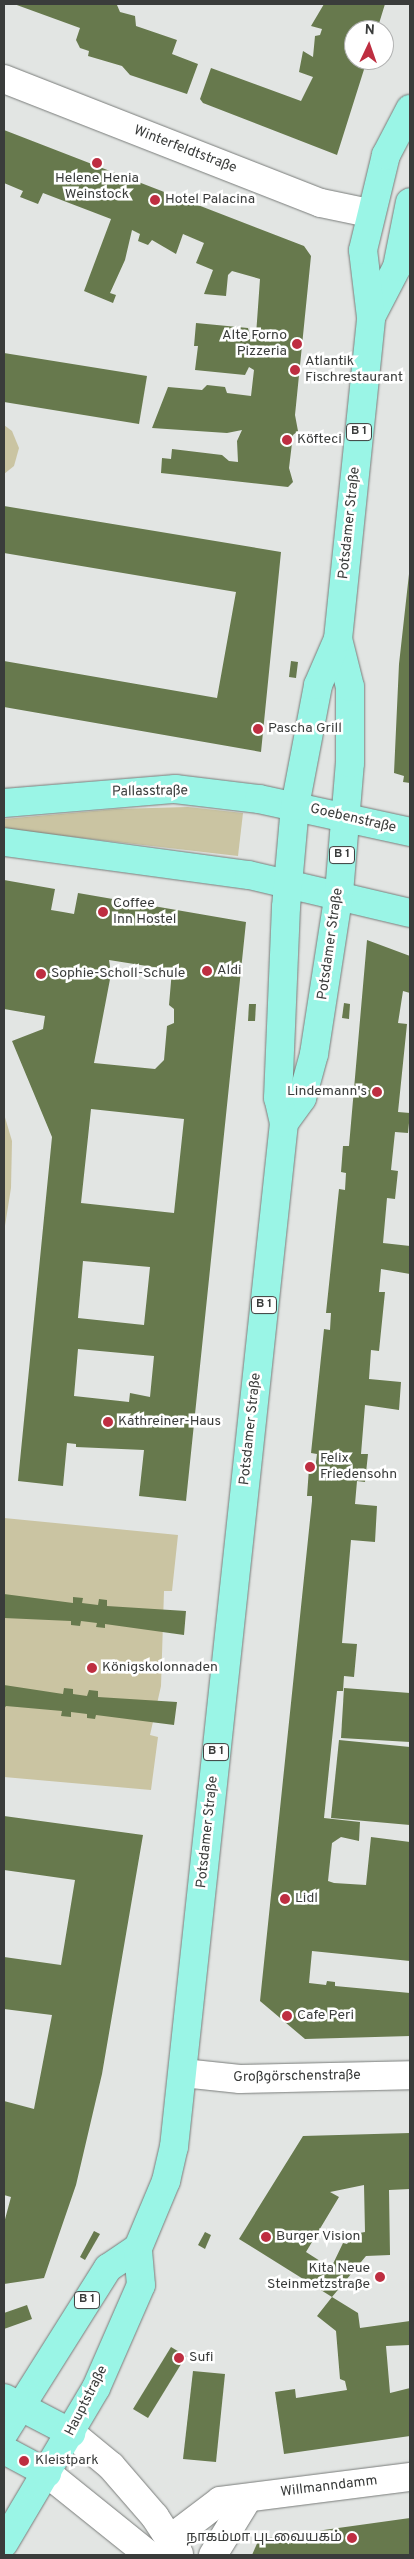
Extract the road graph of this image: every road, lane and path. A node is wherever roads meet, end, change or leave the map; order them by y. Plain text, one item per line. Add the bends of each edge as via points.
1 (4, 79) edge
2 (410, 109) edge
3 (409, 208) edge
4 (370, 212) junction
5 (371, 317) junction
6 (338, 639) junction
7 (4, 802) edge
8 (295, 806) junction
9 (346, 817) junction
10 (410, 832) edge
11 (4, 842) edge
12 (287, 882) junction
13 (339, 893) junction
14 (410, 913) edge
15 (284, 1123) junction
16 (183, 2073) junction
17 (410, 2075) edge
18 (138, 2248) junction
19 (13, 2401) edge
20 (4, 2433) edge
21 (71, 2433) junction
22 (4, 2450) edge
23 (47, 2474) junction
24 (410, 2477) edge
25 (248, 2498) junction
26 (4, 2543) edge
27 (166, 2551) edge
28 (213, 2555) edge

1 - 4 street, Winterfeldtstraße via 321,203
2 - 4 main road, Potsdamer Straße / B 1 via 386,155
3 - 5 main road, Potsdamer Straße / B 1 via 398,267
4 - 5 main road, Potsdamer Straße / B 1 via 362,257
5 - 6 main road, Potsdamer Straße / B 1
6 - 8 main road, Potsdamer Straße / B 1 via 318,684
6 - 9 main road, Potsdamer Straße / B 1 via 350,687
7 - 8 main road, Pallasstraße via 175,789
8 - 9 main road, Goebenstraße
8 - 12 main road, Potsdamer Straße / B 1
9 - 10 main road, Goebenstraße
9 - 13 main road, Potsdamer Straße / B 1
11 - 12 main road
12 - 13 main road
12 - 15 main road, Potsdamer Straße / B 1 via 278,1098
13 - 14 main road
13 - 15 main road, Potsdamer Straße / B 1 via 314,1054 302,1098
15 - 16 main road, Potsdamer Straße / B 1
16 - 17 street, Großgörschenstraße via 240,2079
16 - 18 main road, Potsdamer Straße / B 1 via 171,2164
18 - 19 main road, B 1 via 108,2268
18 - 21 main road, Hauptstraße / B 1 via 141,2285 96,2388
19 - 20 main road, B 1
19 - 21 main road
21 - 23 main road, Hauptstraße / B 1
21 - 27 street via 111,2466
22 - 23 main road
23 - 26 main road, Hauptstraße / B 1
23 - 27 street
24 - 25 street, Willmanndamm
25 - 27 street, Willmanndamm via 220,2501
25 - 28 street

